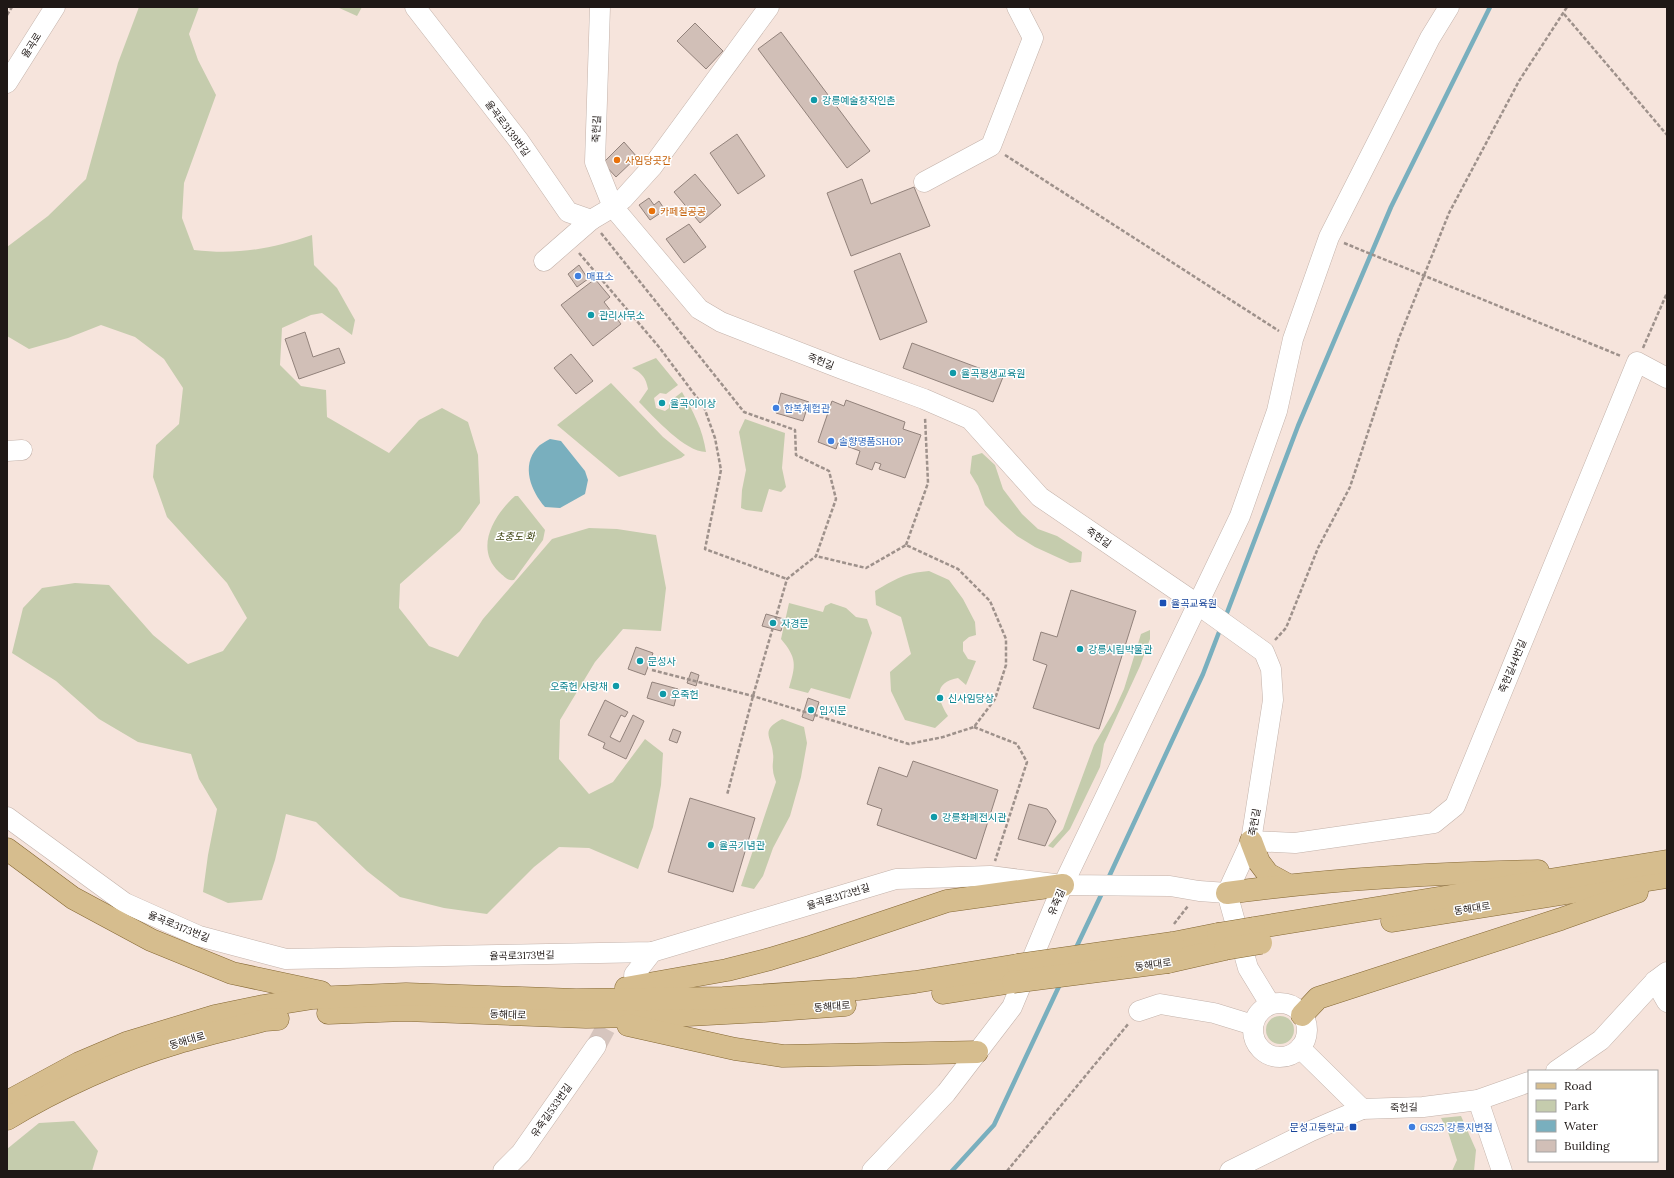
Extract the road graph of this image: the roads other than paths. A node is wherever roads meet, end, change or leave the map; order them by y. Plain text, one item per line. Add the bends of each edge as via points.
1 (56, 7) edge
2 (414, 7) edge
3 (600, 7) edge
4 (769, 7) edge
5 (1017, 7) edge
6 (1449, 7) edge
7 (7, 83) edge
8 (924, 182) dead end
9 (613, 207) junction
10 (591, 220) junction
11 (544, 261) dead end
12 (1663, 373) edge
13 (1203, 609) junction
14 (7, 817) edge
15 (1251, 841) junction
16 (7, 849) edge
17 (1667, 861) edge
18 (1615, 870) junction
19 (1667, 877) edge
20 (1667, 882) edge
21 (1063, 885) junction
22 (1288, 885) junction
23 (1227, 893) junction
24 (1257, 936) junction
25 (652, 952) junction
26 (1016, 974) junction
27 (634, 975) dead end
28 (1663, 988) edge
29 (342, 997) junction
30 (556, 999) junction
31 (1270, 1004) junction
32 (1138, 1011) road end
33 (1302, 1015) junction
34 (586, 1017) junction
35 (1253, 1025) junction
36 (596, 1046) tunnel mouth
37 (1300, 1048) junction
38 (977, 1052) junction
39 (1557, 1070) edge
40 (1528, 1082) edge
41 (1478, 1100) junction
42 (7, 1102) edge
43 (1362, 1109) junction
44 (7, 1119) edge
45 (502, 1171) edge
46 (872, 1171) edge
47 (1230, 1171) edge
48 (1502, 1171) edge

1 - 7 street, 율곡로
2 - 10 street, 율곡로3139번길 via 518,141 568,212
3 - 9 street, 죽헌길 via 595,162
4 - 9 street via 652,167
5 - 8 street via 1033,38 991,146
6 - 13 street, 유죽길 via 1430,38 1329,237 1293,340 1278,411
9 - 10 street
9 - 13 street, 죽헌길 via 699,309 721,322 970,419 1040,497
10 - 11 street
12 - 15 street, 죽헌길44번길 via 1637,362 1455,806 1434,823 1295,843
13 - 15 street, 죽헌길 via 1264,652 1271,669 1273,700
13 - 21 street, 유죽길
14 - 25 street, 율곡로3173번길 via 125,903 199,936 286,959
15 - 22 main road via 1259,862 1268,874
15 - 23 street, 죽헌길
16 - 29 main road via 73,898 151,940 232,973
17 - 18 main road, 동해대로
18 - 22 main road via 1470,872
18 - 24 main road, 동해대로
19 - 24 main road, 동해대로
20 - 33 main road via 1318,998
21 - 23 street, 율곡로3173번길 via 1170,886
21 - 25 street, 율곡로3173번길 via 990,876 896,879
21 - 30 main road via 947,901 813,946 727,970
21 - 38 street, 유죽길 via 1012,1007
22 - 23 main road
23 - 31 street via 1248,968
24 - 26 main road, 동해대로, bridge via 1222,942 1171,944
25 - 27 street
26 - 30 main road, 동해대로 via 723,998
26 - 34 main road, 동해대로 via 859,1004 764,1012
28 - 39 street via 1601,1040
29 - 30 main road, 동해대로 via 406,994
29 - 42 main road, 동해대로 via 313,998 262,1006 171,1028 79,1063
31 - 33 street via 1288,1004
31 - 35 street via 1256,1016
32 - 35 street via 1160,1004 1214,1013
33 - 37 street via 1307,1032
34 - 38 main road via 735,1049 783,1056
34 - 44 main road, 동해대로 via 405,1010 315,1014 265,1020 176,1043 129,1060 40,1100
35 - 37 street via 1256,1042 1268,1054 1276,1057 1285,1056
36 - 45 street, 유죽길533번길 via 521,1153
37 - 43 street
38 - 46 street, 유죽길 via 946,1093
40 - 41 street, 죽헌길
41 - 43 street, 죽헌길 via 1423,1107
41 - 48 street
43 - 47 street

